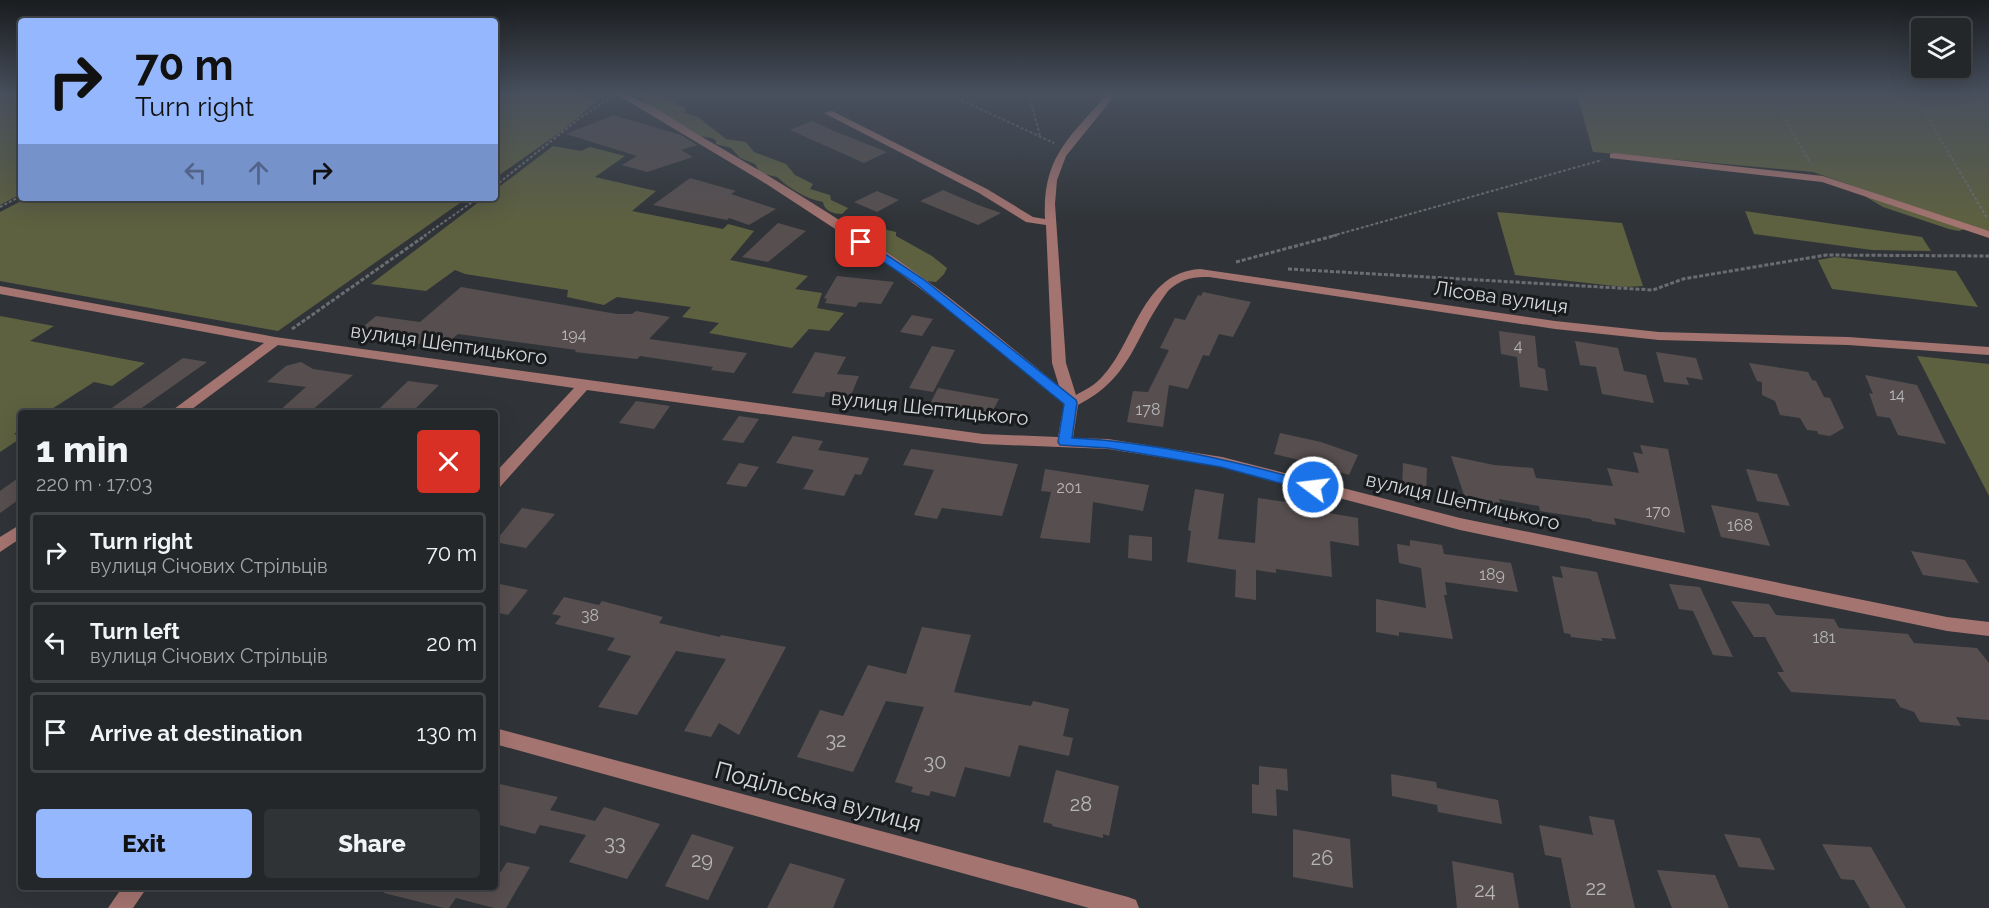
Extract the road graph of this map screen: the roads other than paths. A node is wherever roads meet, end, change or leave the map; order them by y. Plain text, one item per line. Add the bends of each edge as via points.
1 (693, 136) edge
2 (875, 136) edge
3 (1076, 136) edge
4 (1614, 156) road end
5 (1052, 223) junction
6 (1989, 235) edge
7 (0, 290) edge
8 (275, 341) junction
9 (1989, 351) edge
10 (584, 384) junction
11 (1071, 403) junction
12 (182, 410) edge
13 (1065, 442) junction
14 (498, 480) edge
15 (18, 532) edge
16 (0, 546) edge
17 (1989, 629) edge
18 (498, 737) edge
19 (134, 890) edge
20 (119, 908) edge
21 (1128, 908) edge

1 - 11 street via 822,215 909,274
2 - 5 street via 983,191 1029,220
3 - 5 street via 1061,155 1052,180
4 - 6 street via 1817,178
5 - 11 street via 1059,363
7 - 8 street, вулиця Шептицького
8 - 10 street, вулиця Шептицького
8 - 12 street
9 - 11 street, Лісова вулиця via 1848,340 1659,336 1555,325 1214,273 1193,274 1174,279 1162,293 1112,375 1097,390
10 - 13 street, вулиця Шептицького via 982,439
10 - 14 street
11 - 13 street
13 - 17 street, вулиця Шептицького via 1108,444 1222,462 1460,524 1947,624
15 - 16 street
18 - 21 street, Подільська вулиця
19 - 20 street

